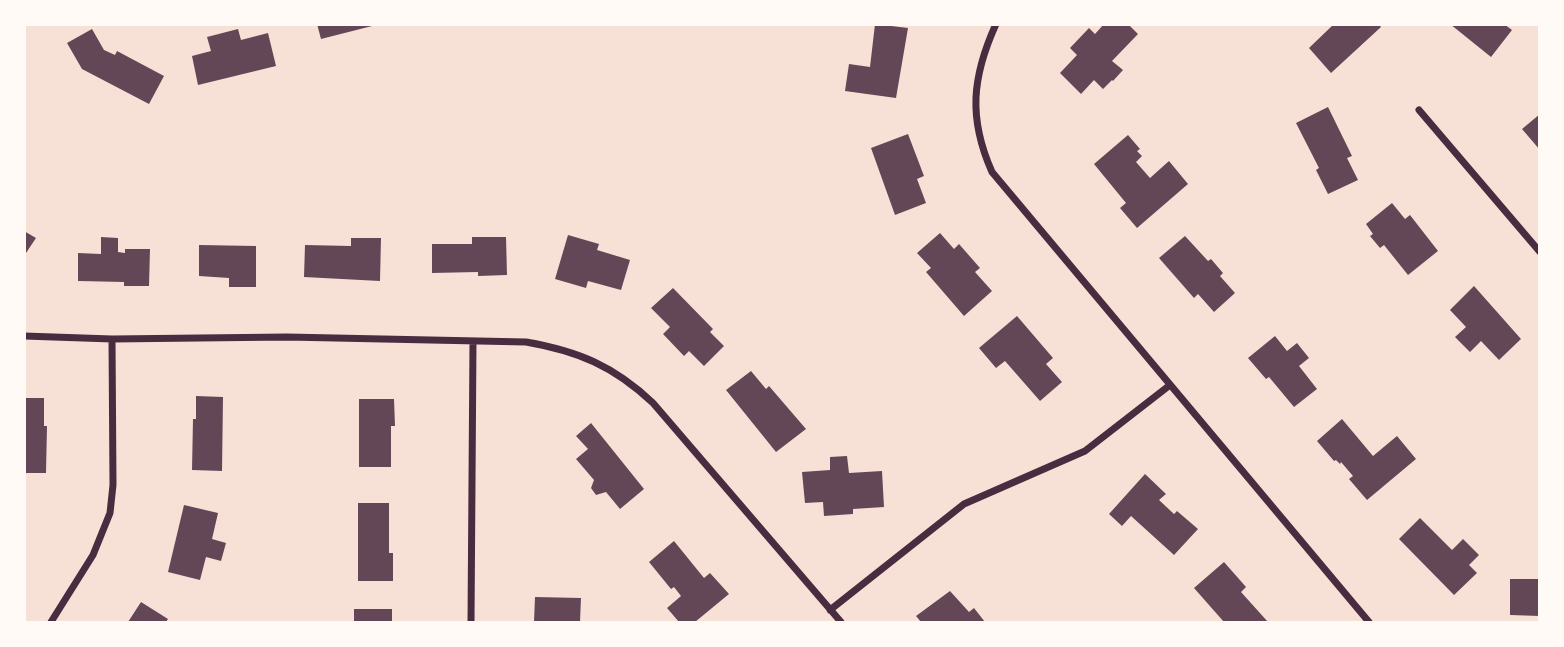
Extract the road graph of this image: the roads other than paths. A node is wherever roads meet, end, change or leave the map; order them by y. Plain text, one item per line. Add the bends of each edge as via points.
1 (996, 24) edge
2 (1419, 110) dead end
3 (1539, 253) edge
4 (24, 336) edge
5 (113, 339) junction
6 (473, 341) junction
7 (1170, 385) junction
8 (830, 610) junction
9 (51, 622) edge
10 (471, 622) edge
11 (841, 622) edge
12 (1369, 622) edge

1 - 7 street via 983,54 975,98 978,130 992,172
2 - 3 street
4 - 5 street
5 - 6 street
5 - 9 street via 110,513 93,555
6 - 8 street via 526,341 559,347 619,374 660,411
6 - 10 street
7 - 8 street via 1085,451 964,504
7 - 12 street
8 - 11 street

